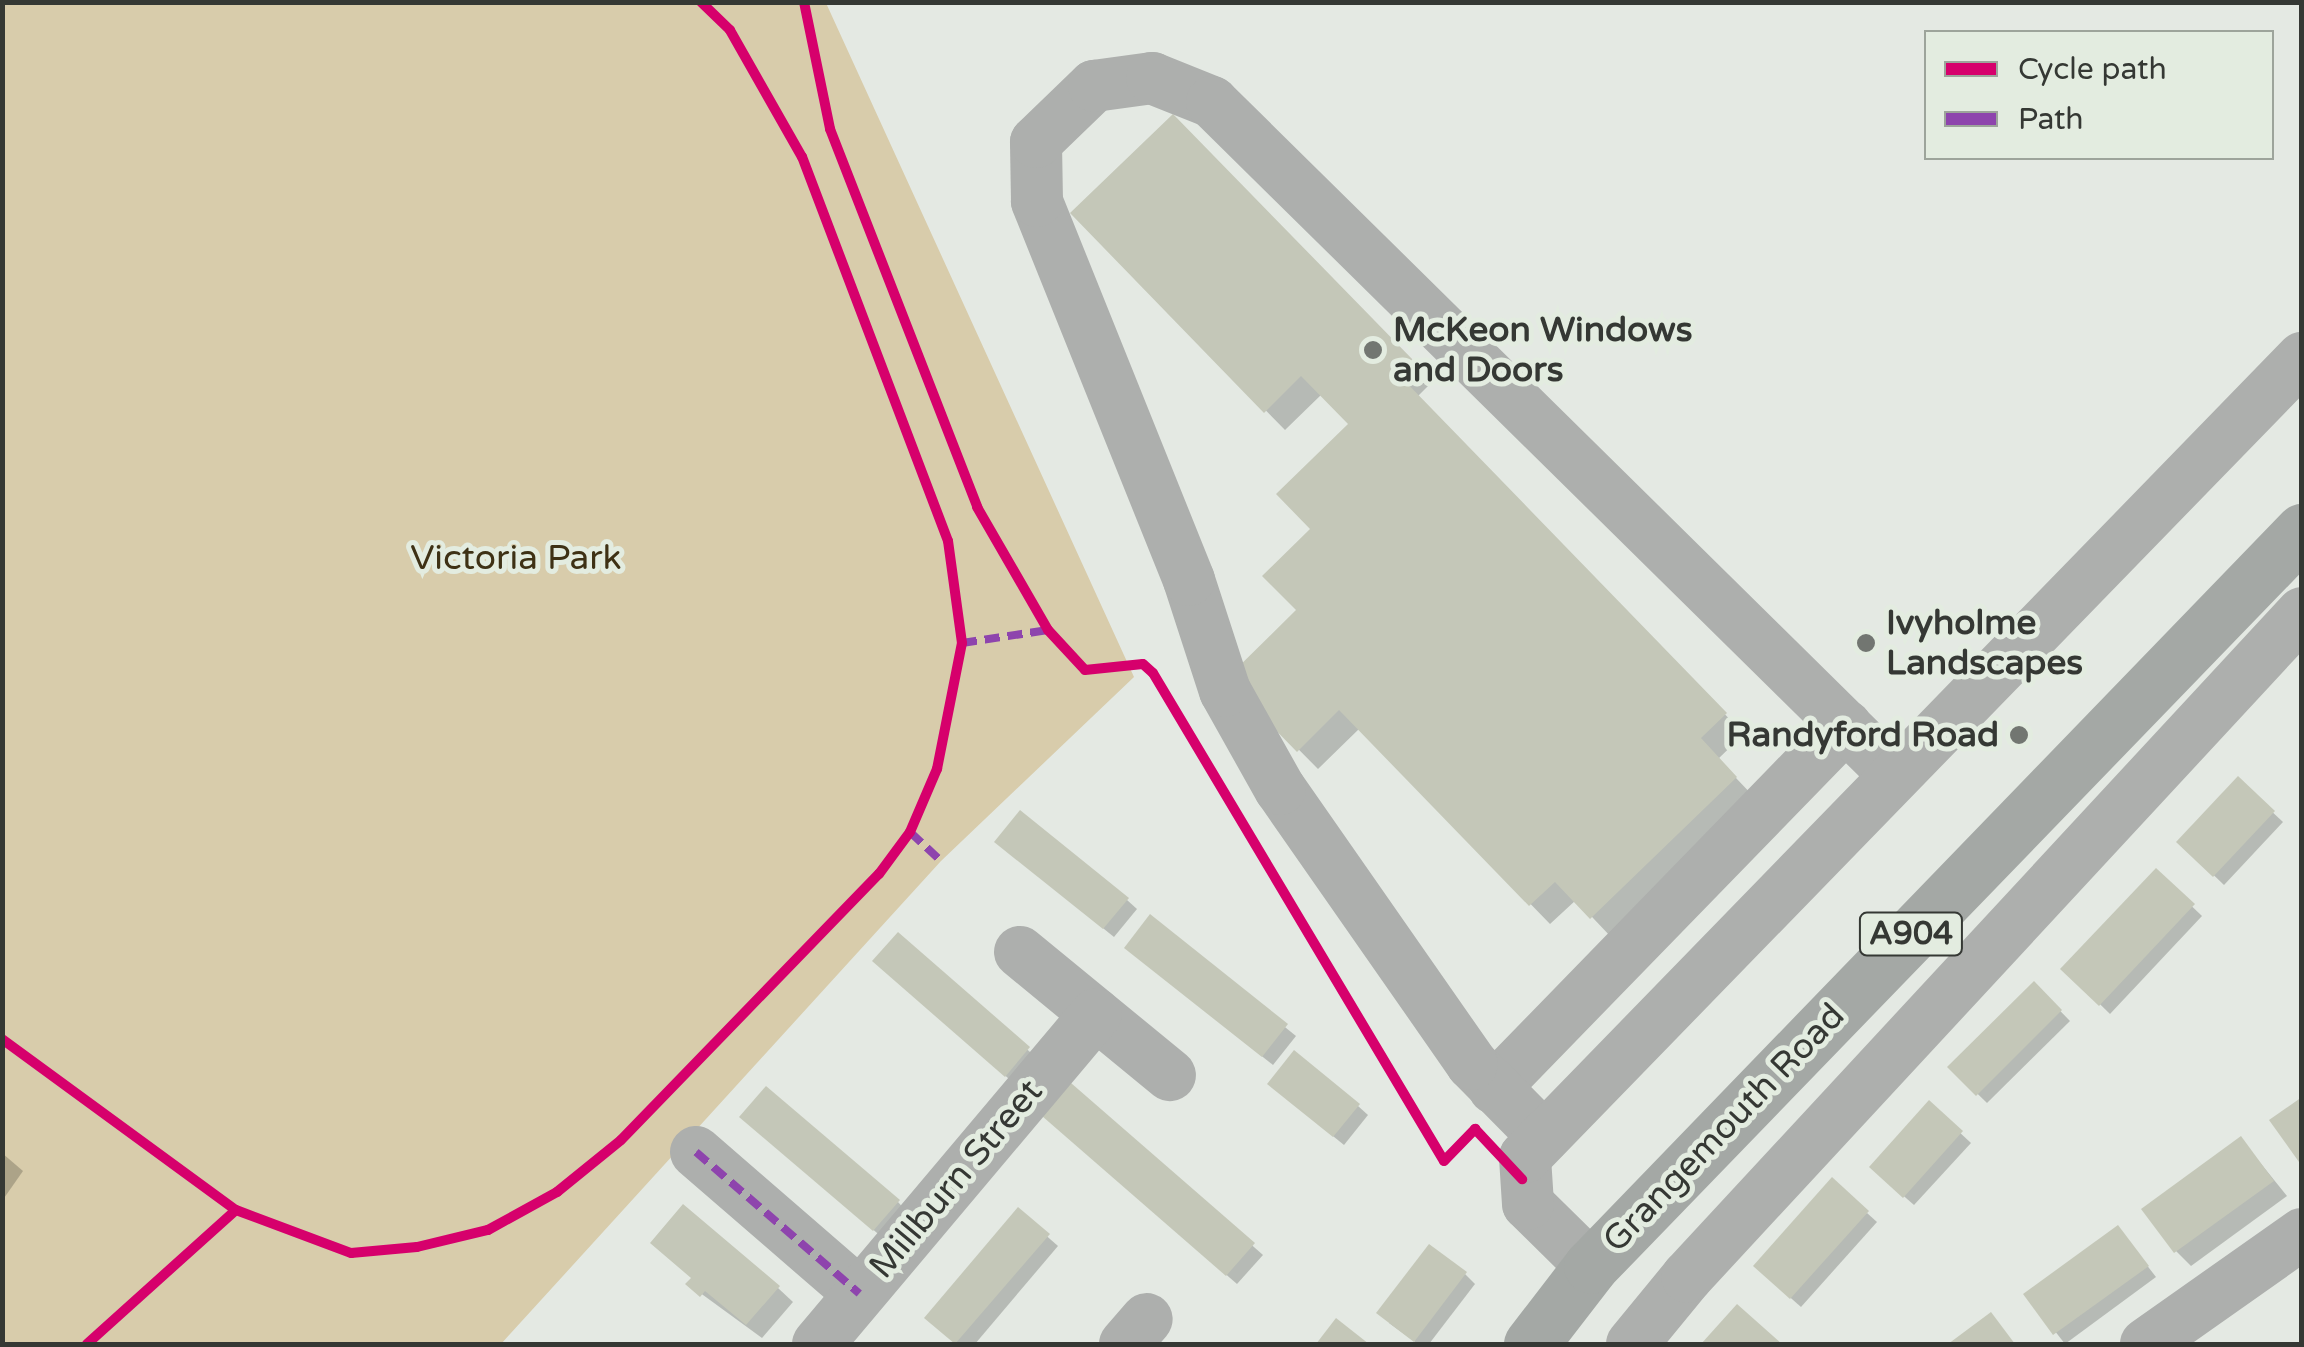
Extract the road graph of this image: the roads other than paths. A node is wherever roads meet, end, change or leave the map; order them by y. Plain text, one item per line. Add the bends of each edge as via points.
1 (2302, 358) edge
2 (2302, 532) edge
3 (2240, 594) junction
4 (2295, 633) edge
5 (1846, 726) junction
6 (1894, 774) junction
7 (1020, 952) dead end
8 (1096, 1014) junction
9 (1170, 1075) dead end
10 (1494, 1088) junction
11 (1544, 1137) junction
12 (696, 1152) dead end
13 (2302, 1234) edge
14 (1591, 1266) junction
15 (859, 1293) junction
16 (818, 1344) edge
17 (1530, 1344) edge
18 (1632, 1344) edge
19 (2146, 1344) edge

1 - 6 street
2 - 3 main road, Grangemouth Road / A904
3 - 4 street
3 - 14 main road, Grangemouth Road / A904
4 - 18 street, Grangemouth Road via 1687,1277
5 - 6 street
5 - 10 street
5 - 10 street via 1212,102 1152,78 1094,86 1036,142 1037,201 1189,580 1225,691 1280,789
6 - 11 street
7 - 8 street
8 - 9 street
8 - 15 street, Millburn Street
10 - 11 street
11 - 14 street via 1525,1157 1528,1204
12 - 15 street
13 - 19 street
14 - 17 main road, Grangemouth Road / A904
15 - 16 street, Millburn Street

